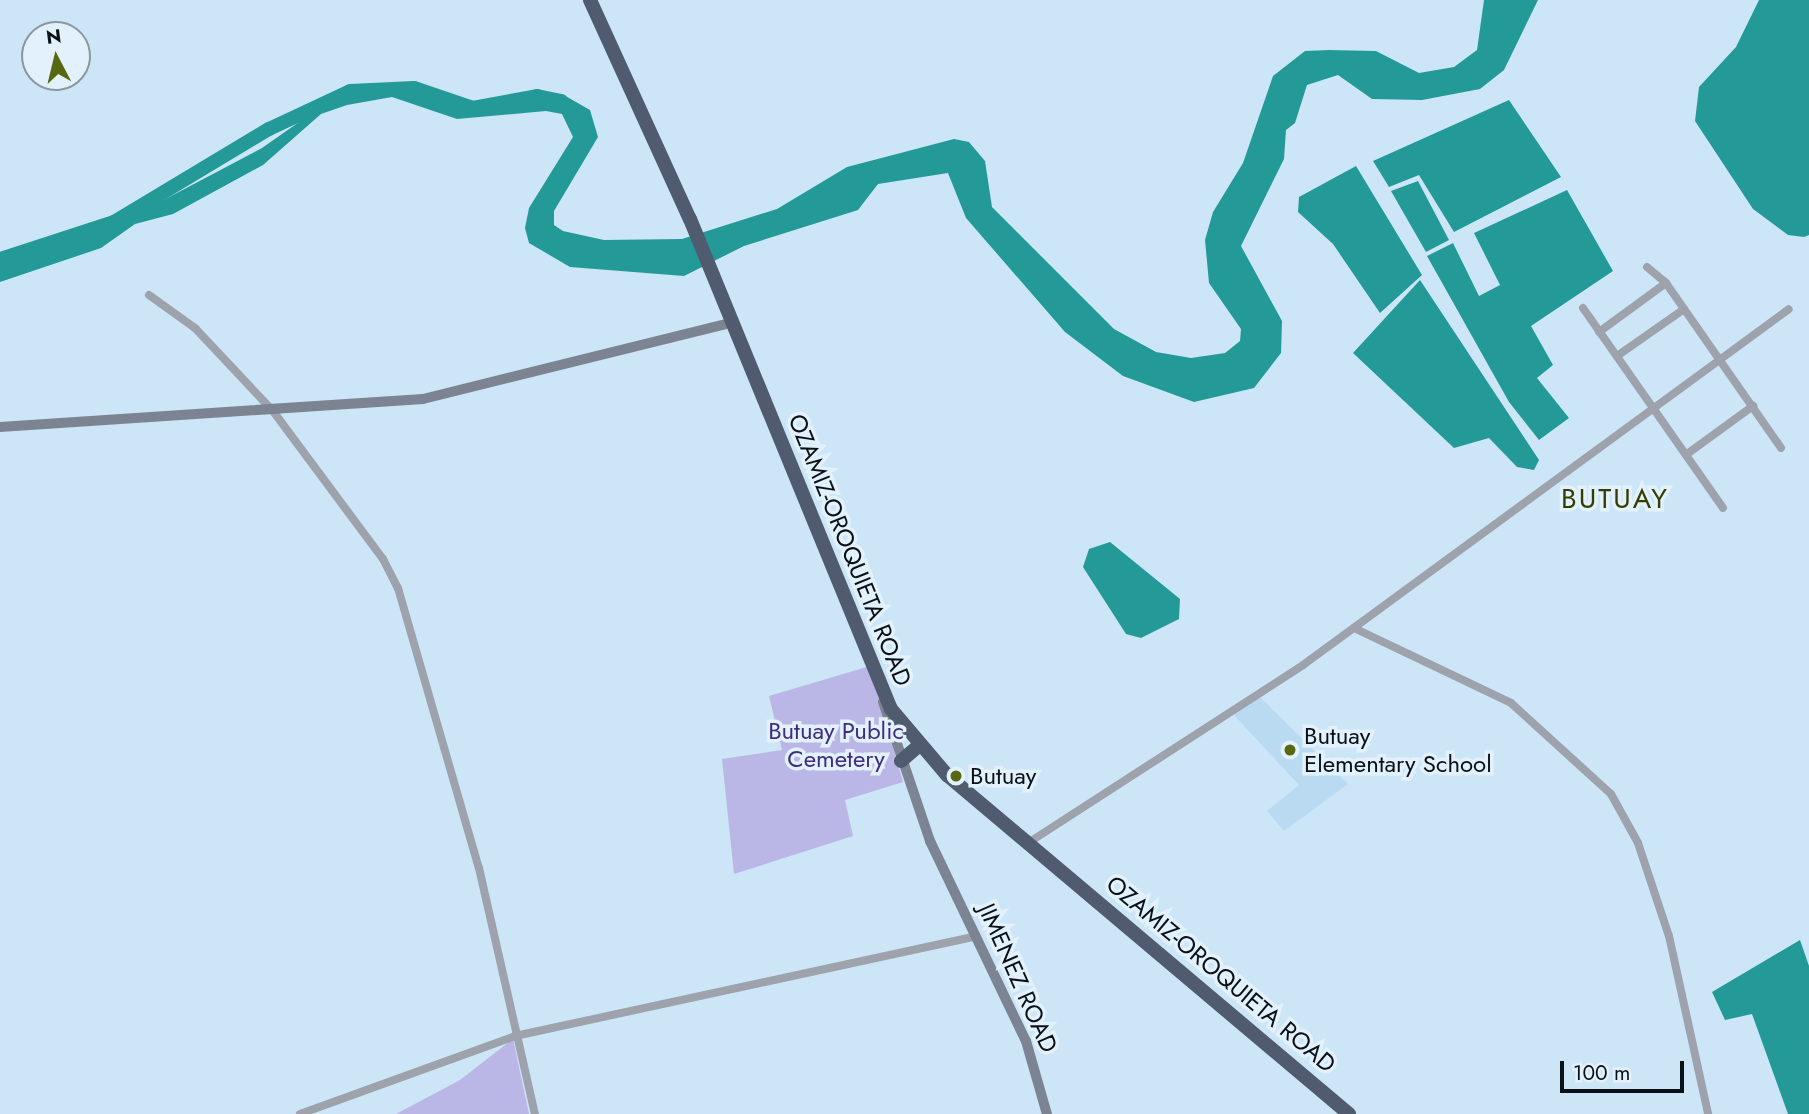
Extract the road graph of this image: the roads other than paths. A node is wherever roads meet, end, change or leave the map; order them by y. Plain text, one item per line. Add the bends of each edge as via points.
1 (590, 0) edge
2 (1647, 267) dead end
3 (1666, 283) junction
4 (149, 295) dead end
5 (1583, 308) dead end
6 (1684, 309) junction
7 (1788, 309) dead end
8 (731, 323) junction
9 (1599, 331) junction
10 (1617, 356) junction
11 (1718, 358) junction
12 (1654, 406) junction
13 (1753, 406) junction
14 (273, 411) junction
15 (0, 427) edge
16 (1782, 448) dead end
17 (1687, 454) junction
18 (1723, 508) dead end
19 (1354, 628) junction
20 (878, 680) junction
21 (891, 709) junction
22 (918, 746) junction
23 (904, 759) junction
24 (1028, 843) junction
25 (976, 936) junction
26 (515, 1036) junction
27 (300, 1114) edge
28 (535, 1114) edge
29 (1047, 1114) edge
30 (1349, 1114) edge
31 (1708, 1114) edge

1 - 8 highway, OZAMIZ-OROQUIETA ROAD via 690,219
2 - 3 street
3 - 6 street
3 - 9 street
4 - 14 street via 195,328
5 - 9 street
6 - 10 street
6 - 11 street
7 - 11 street
8 - 14 street via 481,389
8 - 20 highway, OZAMIZ-OROQUIETA ROAD
9 - 10 street
10 - 12 street
11 - 12 street
11 - 13 street
12 - 17 street
12 - 19 street
13 - 16 street
13 - 17 street
14 - 15 street
14 - 26 street via 383,559 398,588 479,868
17 - 18 street
19 - 24 street
19 - 31 street via 1511,703 1611,794 1638,843 1669,936
20 - 21 highway, OZAMIZ-OROQUIETA ROAD
20 - 23 street, JIMENEZ ROAD
21 - 22 highway, OZAMIZ-OROQUIETA ROAD
21 - 23 street, JIMENEZ ROAD
22 - 23 highway
22 - 24 highway, OZAMIZ-OROQUIETA ROAD
23 - 25 street, JIMENEZ ROAD via 942,863
24 - 30 highway, OZAMIZ-OROQUIETA ROAD
25 - 26 street
25 - 29 street, JIMENEZ ROAD via 1026,1041
26 - 27 street via 353,1100
26 - 28 street

